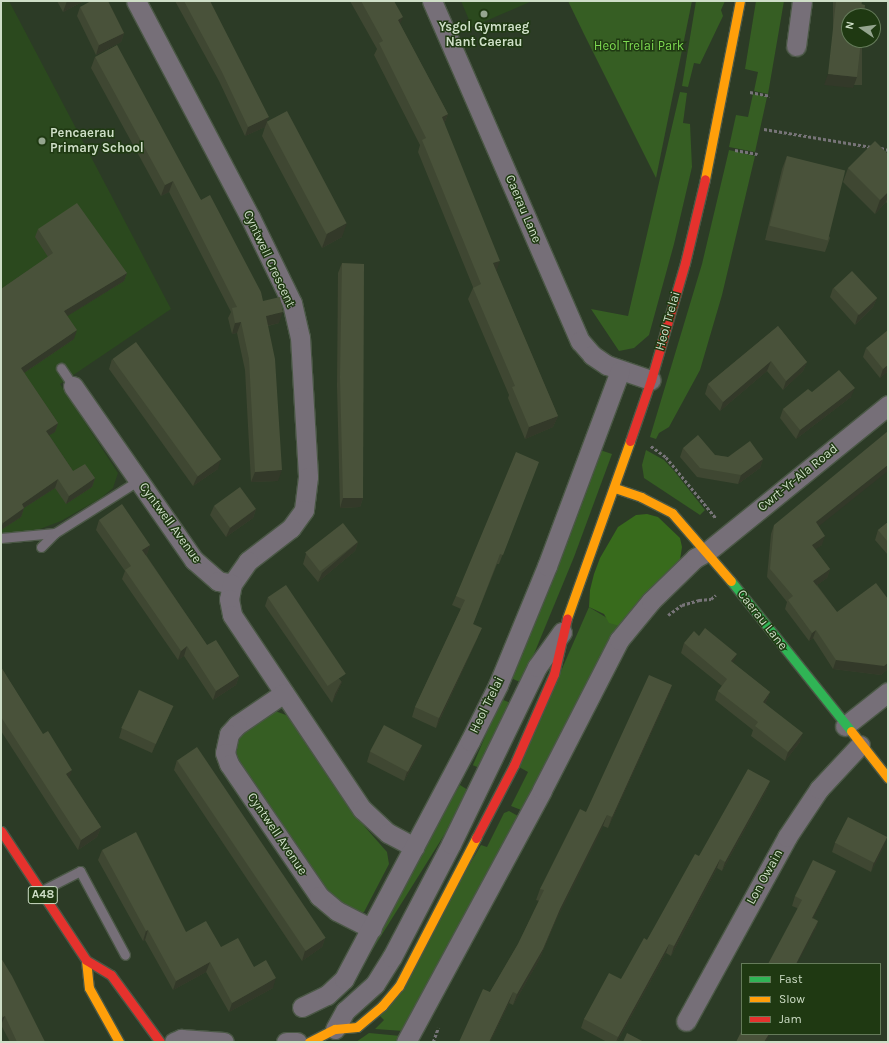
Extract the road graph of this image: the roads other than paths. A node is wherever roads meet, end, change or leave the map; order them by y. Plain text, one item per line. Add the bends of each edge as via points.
1 (136, 1) edge
2 (432, 1) edge
3 (740, 1) edge
4 (802, 1) edge
5 (796, 46) dead end
6 (61, 368) dead end
7 (620, 371) junction
8 (651, 380) junction
9 (73, 386) joint
10 (888, 405) edge
11 (139, 480) junction
12 (615, 488) junction
13 (55, 533) junction
14 (1, 538) edge
15 (41, 547) dead end
16 (708, 552) junction
17 (232, 584) junction
18 (562, 632) joint
19 (888, 692) edge
20 (284, 693) junction
21 (845, 726) junction
22 (860, 745) junction
23 (888, 778) edge
24 (1, 831) edge
25 (414, 847) junction
26 (41, 891) junction
27 (372, 929) junction
28 (125, 955) dead end
29 (86, 960) junction
30 (302, 1007) dead end
31 (686, 1021) dead end
32 (334, 1029) joint
33 (119, 1042) edge
34 (160, 1042) edge
35 (174, 1042) edge
36 (224, 1042) edge
37 (286, 1042) edge
38 (308, 1042) edge
39 (406, 1042) edge

1 - 17 street, Cyntwell Crescent via 253,223 292,303 300,337 308,477 304,510 291,528 248,561
2 - 7 street, Caerau Lane via 580,341 592,355
3 - 8 main road, Heol Trelai via 711,153 685,263
4 - 5 street
6 - 9 lane
7 - 8 street, Caerau Lane
7 - 25 street, Heol Trelai via 547,566 507,664
8 - 12 main road, Heol Trelai
9 - 11 street, Cyntwell Avenue
10 - 16 street, Cwrt-Yr-Ala Road
11 - 13 lane
11 - 17 street, Cyntwell Avenue via 194,560 218,581
12 - 16 main road, Caerau Lane via 641,497 672,513
12 - 18 main road, Heol Trelai
13 - 14 lane
13 - 15 lane
16 - 21 main road, Caerau Lane
16 - 39 street via 695,558 651,601 619,640
17 - 20 street via 229,600 232,615
18 - 32 street, Heol Trelai via 537,667 455,838 392,957 375,984 345,1011
19 - 21 street
20 - 25 street via 362,809 388,833
20 - 27 street, Cyntwell Avenue via 237,725 229,734 225,753 229,764 319,896 337,911
21 - 22 main road, Caerau Lane
22 - 23 main road, Caerau Lane
22 - 31 street, Lon Owain via 819,789 787,837
24 - 26 main road, A48
25 - 27 street, Heol Trelai
26 - 28 lane via 80,871
26 - 29 main road, A48
27 - 30 street, Heol Trelai via 338,986
29 - 33 main road, A48 via 89,988
29 - 34 main road, A48 via 111,975
32 - 38 main road, Heol Trelai
35 - 36 street via 181,1039
37 - 38 street, Heol Trelai

